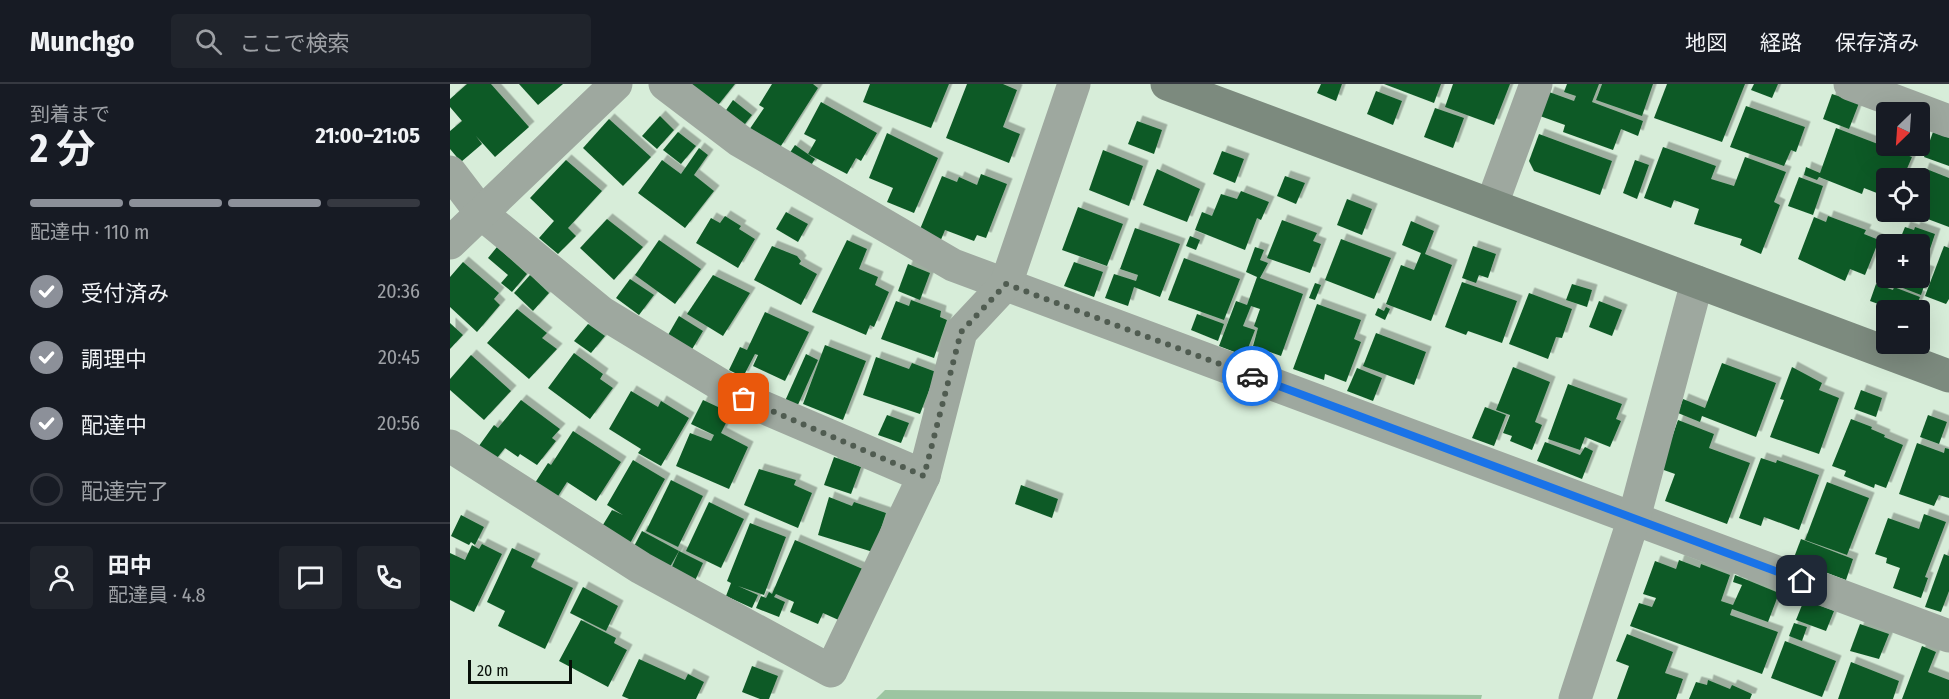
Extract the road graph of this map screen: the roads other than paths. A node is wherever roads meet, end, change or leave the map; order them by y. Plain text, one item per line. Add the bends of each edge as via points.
1 (616, 84) edge
2 (664, 84) edge
3 (1074, 84) edge
4 (1167, 84) edge
5 (1536, 84) edge
6 (1850, 84) edge
7 (1949, 121) edge
8 (450, 172) edge
9 (1492, 204) junction
10 (482, 214) junction
11 (450, 243) edge
12 (1697, 282) junction
13 (1006, 284) junction
14 (1949, 376) edge
15 (450, 446) edge
16 (924, 476) junction
17 (1634, 518) junction
18 (1949, 636) edge
19 (1575, 699) edge

1 - 10 street
2 - 13 street via 740,141 843,203 953,265
3 - 13 street
4 - 9 street
5 - 9 street
6 - 7 street
8 - 10 street
9 - 12 street
10 - 11 street
10 - 16 street via 601,312 744,399
12 - 14 street
12 - 17 street
13 - 16 street via 961,332
13 - 17 street
15 - 16 street via 640,568 831,671
17 - 18 street
17 - 19 street

